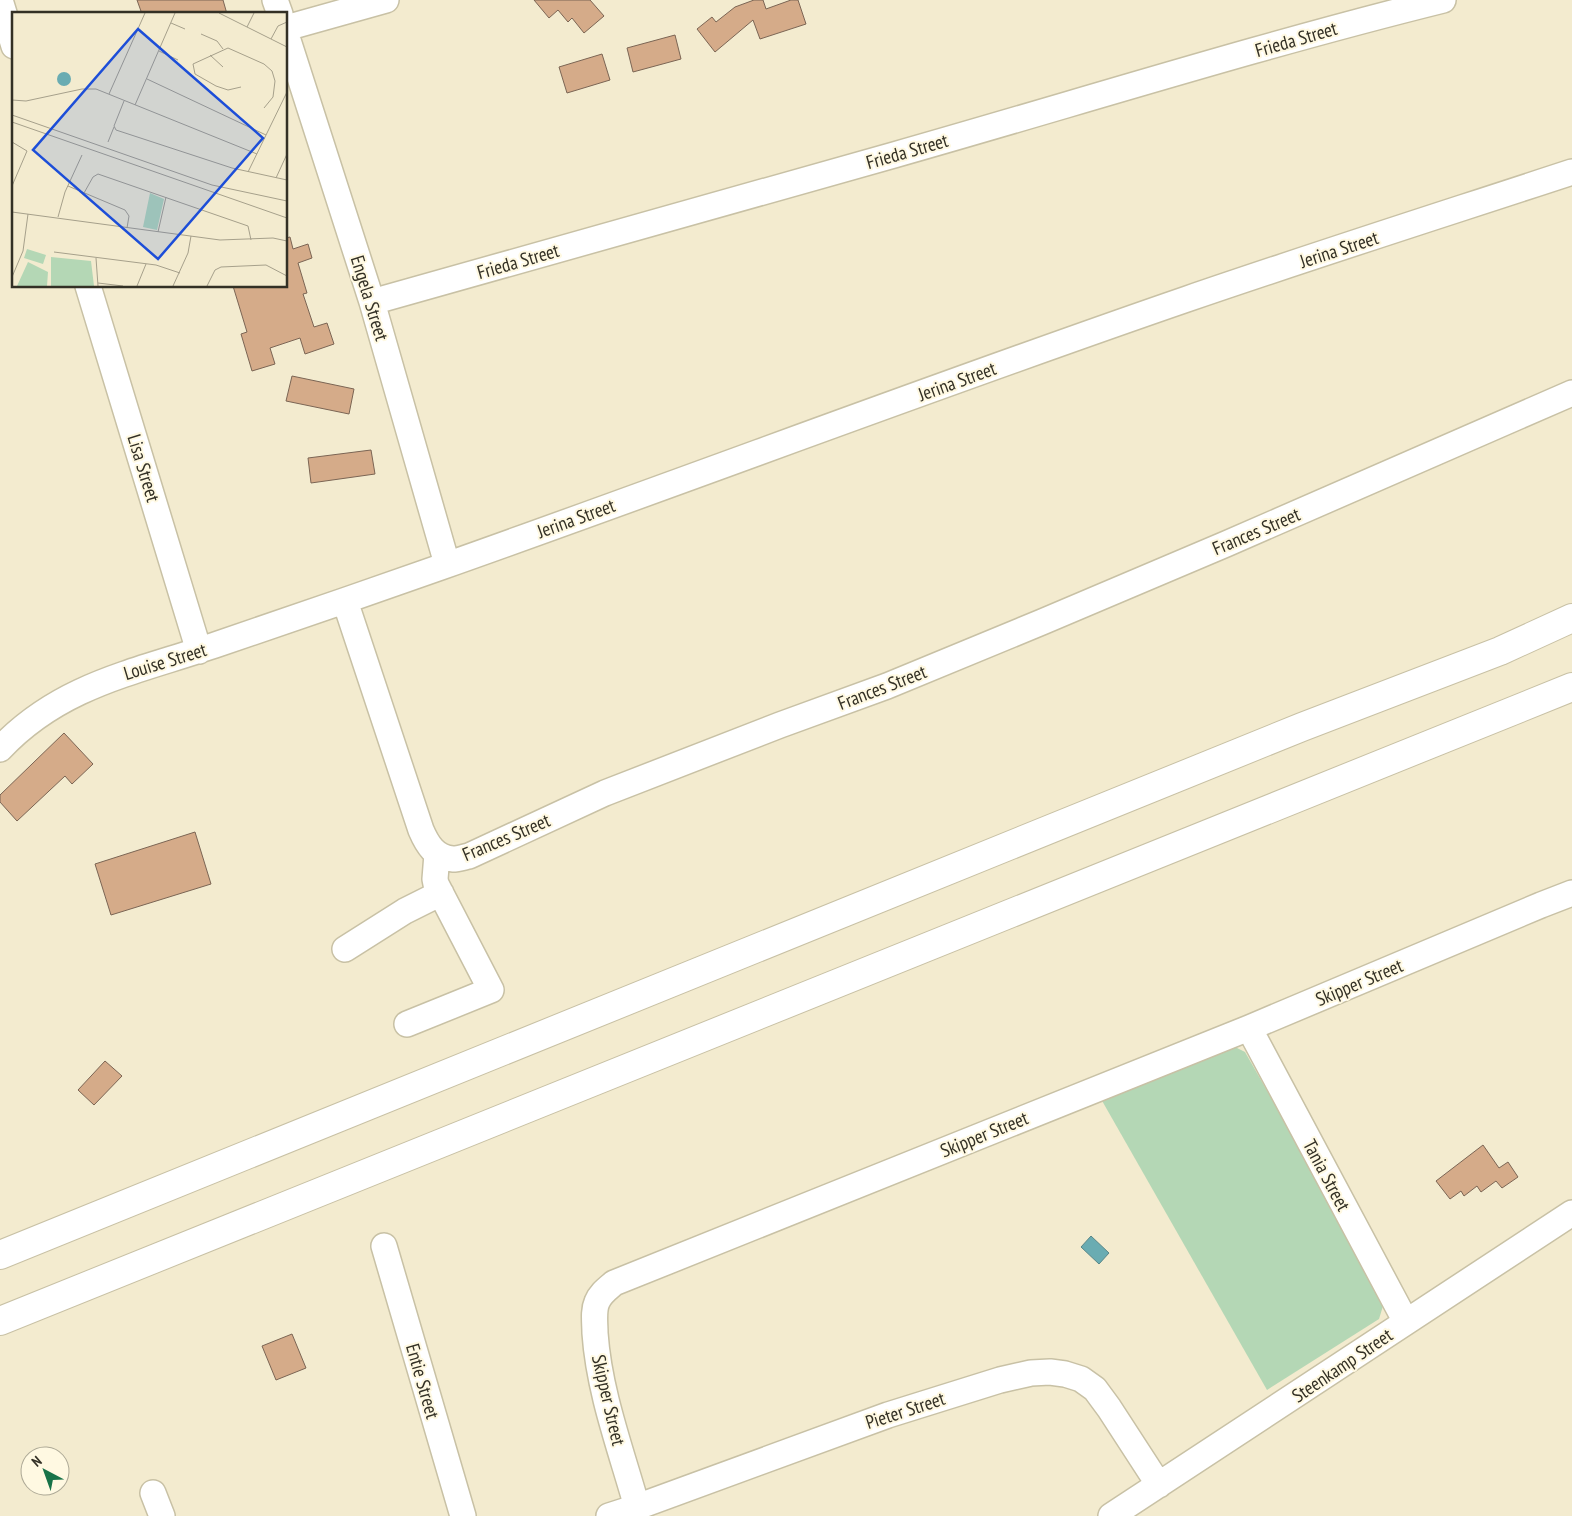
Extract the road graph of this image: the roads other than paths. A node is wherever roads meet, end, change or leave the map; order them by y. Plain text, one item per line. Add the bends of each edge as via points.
1 (0, 0) edge
2 (275, 0) edge
3 (386, 0) edge
4 (1443, 0) edge
5 (279, 12) edge
6 (288, 27) edge
7 (12, 39) edge
8 (288, 40) edge
9 (1572, 172) edge
10 (89, 288) edge
11 (372, 302) junction
12 (1572, 393) edge
13 (447, 564) junction
14 (345, 601) junction
15 (1572, 618) edge
16 (199, 651) junction
17 (1572, 688) edge
18 (0, 749) edge
19 (437, 854) junction
20 (441, 893) junction
21 (1572, 893) edge
22 (345, 949) dead end
23 (407, 1024) dead end
24 (1249, 1028) junction
25 (1572, 1213) edge
26 (384, 1246) dead end
27 (0, 1255) edge
28 (0, 1321) edge
29 (1406, 1322) junction
30 (1159, 1486) junction
31 (153, 1493) dead end
32 (637, 1507) junction
33 (162, 1516) edge
34 (463, 1516) edge
35 (609, 1516) edge
36 (1111, 1516) edge

1 - 7 street
2 - 5 street
3 - 6 street
4 - 11 street, Frieda Street via 1338,27
8 - 11 street, Engela Street
9 - 13 street, Jerina Street via 1178,302
10 - 16 street, Lisa Street
11 - 13 street, Engela Street
12 - 19 street, Frances Street via 1226,544 888,686 605,793 469,856 453,859
13 - 14 street, Jerina Street
14 - 16 street, Louise Street
14 - 19 street, Frances Street via 421,830
15 - 27 highway via 1500,651 1302,727
16 - 18 street, Louise Street via 110,678 77,692 43,713
17 - 28 highway
19 - 20 street via 435,880
20 - 22 street via 405,911
20 - 23 street via 491,990
21 - 24 street, Skipper Street
24 - 29 street, Tania Street
24 - 32 street, Skipper Street via 614,1283 596,1303 596,1339 602,1385
25 - 29 street, Steenkamp Street
26 - 34 street, Entie Street
29 - 30 street, Steenkamp Street
30 - 32 street, Pieter Street via 1096,1389 1065,1374 1050,1372 1000,1380 888,1415
30 - 36 street, Steenkamp Street
31 - 33 street
32 - 35 street, Pieter Street

